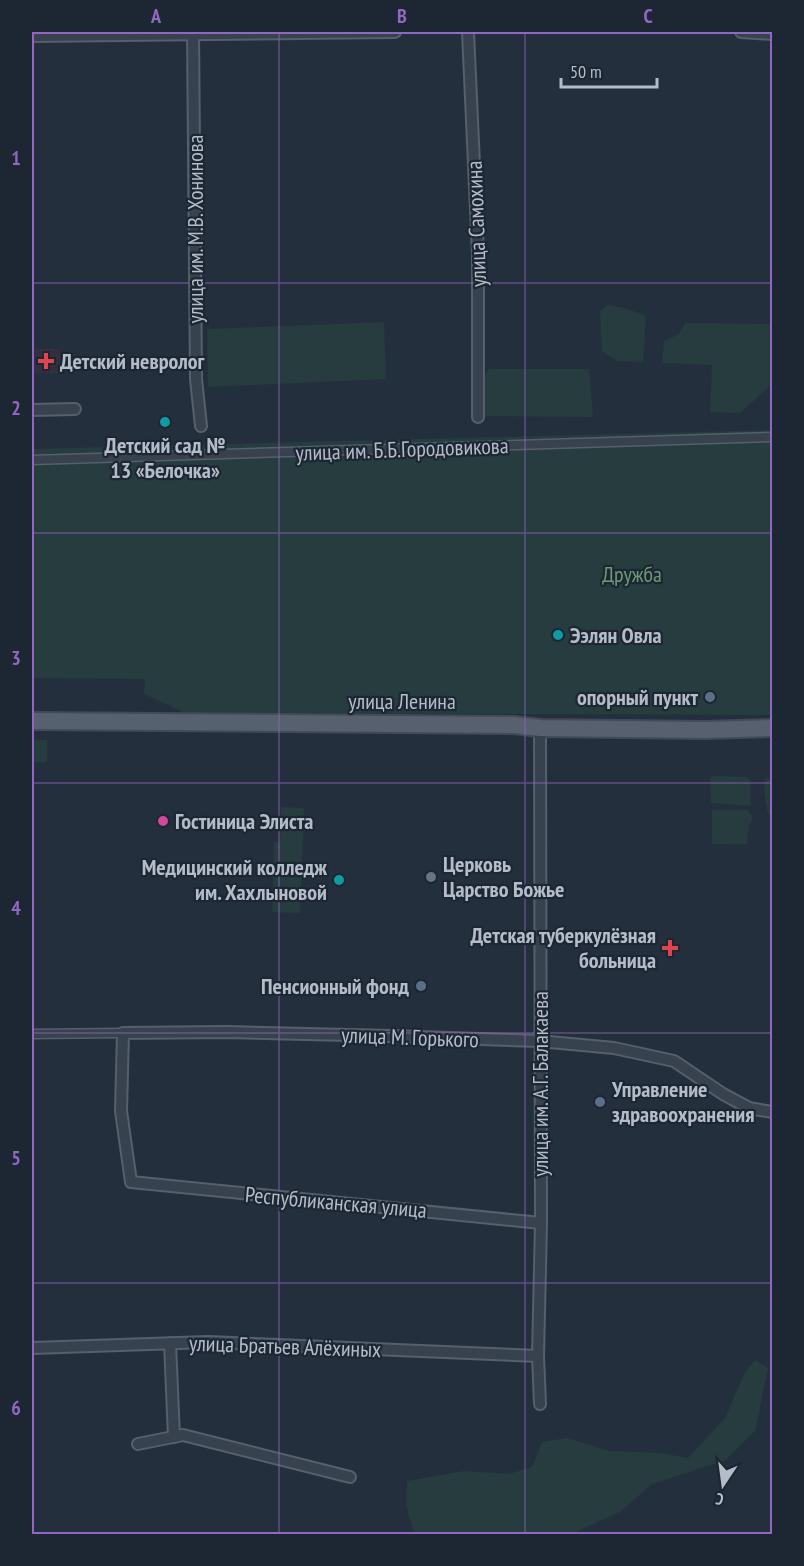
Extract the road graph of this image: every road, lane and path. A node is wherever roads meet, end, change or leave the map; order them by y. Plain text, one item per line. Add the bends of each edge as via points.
1 (395, 32) edge
2 (468, 32) edge
3 (741, 32) edge
4 (193, 33) edge
5 (772, 34) edge
6 (32, 36) edge
7 (75, 409) dead end
8 (32, 410) edge
9 (478, 417) dead end
10 (201, 426) dead end
11 (772, 437) edge
12 (32, 460) edge
13 (32, 721) edge
14 (540, 728) junction
15 (772, 728) edge
16 (123, 1033) junction
17 (32, 1034) edge
18 (539, 1041) junction
19 (772, 1112) edge
20 (541, 1223) junction
21 (170, 1343) junction
22 (32, 1348) edge
23 (538, 1356) junction
24 (540, 1404) dead end
25 (174, 1437) junction
26 (138, 1444) dead end
27 (350, 1477) dead end

1 - 4 street
2 - 9 street, улица Самохина via 478,253
3 - 5 street
4 - 6 street
4 - 10 street, улица им. М.В. Хонинова via 196,380
7 - 8 street
11 - 12 street, улица им. Б.Б.Городовикова
13 - 14 main road, улица Ленина via 494,724
14 - 15 main road, улица Ленина
14 - 18 street, улица им. А.Г. Балакаева
16 - 17 street, улица М. Горького
16 - 18 street, улица М. Горького
16 - 20 street, Республиканская улица via 121,1111 131,1182
18 - 19 street, улица М. Горького via 614,1048 675,1061 749,1108
18 - 20 street, улица им. А.Г. Балакаева
20 - 23 street, улица им. А.Г. Балакаева
21 - 22 street, улица Братьев Алёхиных
21 - 23 street, улица Братьев Алёхиных
21 - 25 street
23 - 24 street, улица им. А.Г. Балакаева
25 - 26 street
25 - 27 street via 183,1435

